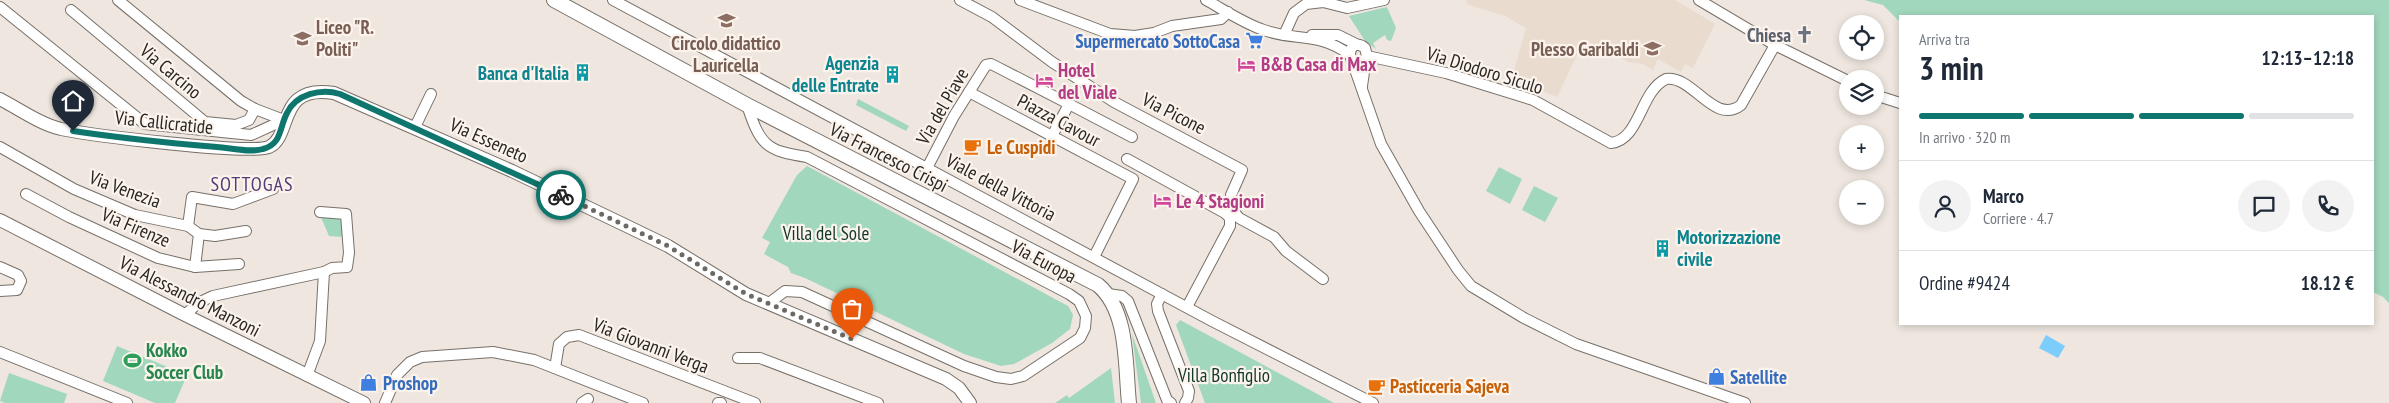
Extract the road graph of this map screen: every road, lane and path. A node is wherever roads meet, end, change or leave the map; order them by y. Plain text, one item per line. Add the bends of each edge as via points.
1 (118, 0) edge
2 (554, 0) edge
3 (960, 0) edge
4 (1020, 0) edge
5 (1206, 0) edge
6 (1384, 0) edge
7 (1699, 0) edge
8 (616, 1) edge
9 (0, 7) edge
10 (71, 10) dead end
11 (1228, 12) junction
12 (1284, 35) junction
13 (1306, 36) junction
14 (1358, 44) junction
15 (1775, 45) junction
16 (1367, 57) junction
17 (1351, 58) junction
18 (1839, 77) edge
19 (1362, 86) junction
20 (969, 92) junction
21 (431, 94) dead end
22 (0, 99) edge
23 (1884, 99) edge
24 (1899, 103) edge
25 (1069, 104) junction
26 (747, 105) junction
27 (255, 109) junction
28 (284, 120) junction
29 (415, 128) junction
30 (1052, 136) junction
31 (1132, 137) dead end
32 (0, 147) edge
33 (1127, 160) dead end
34 (927, 168) junction
35 (273, 189) dead end
36 (26, 194) dead end
37 (320, 212) dead end
38 (0, 220) edge
39 (188, 226) junction
40 (246, 231) dead end
41 (199, 234) junction
42 (1094, 257) junction
43 (239, 264) dead end
44 (0, 267) edge
45 (195, 267) junction
46 (324, 272) junction
47 (1323, 279) dead end
48 (0, 291) edge
49 (1108, 294) junction
50 (1162, 294) junction
51 (769, 304) junction
52 (1187, 307) junction
53 (186, 316) junction
54 (0, 352) edge
55 (738, 358) dead end
56 (555, 368) junction
57 (308, 376) junction
58 (127, 403) edge
59 (364, 403) edge
60 (385, 403) edge
61 (643, 403) edge
62 (755, 403) edge
63 (878, 403) edge
64 (970, 403) edge
65 (1129, 403) edge
66 (1170, 403) edge
67 (1184, 403) edge
68 (1373, 403) edge
69 (1745, 403) edge

1 - 27 street
2 - 26 main road, Via Francesco Crispi
3 - 47 street, Via Picone via 992,17 1052,62 1114,102 1242,170 1231,195 1232,210 1239,218 1274,236 1286,251
4 - 11 street via 1097,30 1127,35 1208,23 1221,19
5 - 11 street
6 - 12 street via 1347,8 1317,1 1306,4 1294,13
7 - 15 street
8 - 34 street, Viale della Vittoria
9 - 28 street via 145,124 251,135
10 - 27 street, Via Carcino via 205,122 236,125 248,120
11 - 12 street via 1261,29
12 - 13 street
13 - 14 street via 1330,33
13 - 17 street via 1327,42
14 - 16 street via 1365,48
14 - 17 street via 1352,47
15 - 16 street, Via Diodoro Siculo via 1737,108 1721,109 1683,81 1666,79 1653,88 1628,134 1621,141 1611,142 1533,100 1446,73
15 - 18 street
16 - 17 street via 1358,63
16 - 19 street
17 - 19 street
19 - 69 street via 1381,144 1419,211 1458,270 1479,292 1576,344
20 - 25 street, Via del Piave via 986,65 991,64
20 - 30 street, Piazza Cavour
20 - 34 street, Via del Piave
21 - 29 street
22 - 28 street, Via Callicratide via 59,129 256,150 275,143
23 - 24 street
25 - 30 street
25 - 31 street, Via del Piave
26 - 49 main road, Via Francesco Crispi via 1098,285
26 - 51 street, Via Europa via 756,132 770,146 807,157 1070,294 1082,306 1086,322 1076,342 1023,376 1003,379 964,366 802,292 785,292
27 - 28 street
28 - 29 street, Via Esseneto via 293,104 309,94 328,92 340,94
29 - 51 street, Via Esseneto via 634,229 668,246 724,282
30 - 42 street, Piazza Cavour via 1133,179
32 - 39 street, Via Venezia via 74,189 135,215
33 - 52 street via 1230,218 1230,226
34 - 42 street, Viale della Vittoria
35 - 39 street via 233,204 192,197
36 - 45 street, Via Firenze via 158,258
37 - 46 street via 346,214 348,236 347,267
38 - 53 street, Via Alessandro Manzoni
39 - 41 street, Via Venezia
40 - 41 street via 215,236
41 - 45 street
42 - 50 street, Viale della Vittoria
43 - 45 street, Via Firenze
44 - 48 street via 18,275 21,281 14,291
46 - 53 street via 213,296 198,303
46 - 57 street via 320,341
49 - 65 main road, Via Francesco Crispi via 1121,320
49 - 66 street via 1122,296 1128,301
50 - 52 street, Viale della Vittoria
50 - 67 street via 1158,310 1188,391
51 - 64 street, Via Esseneto via 946,379 959,388
52 - 68 street, Viale della Vittoria
53 - 57 street, Via Alessandro Manzoni
54 - 58 street
55 - 63 street via 760,358
56 - 60 street via 513,354 493,352 422,358 400,370
56 - 61 street
56 - 62 street, Via Giovanni Verga via 559,344 567,337 579,335
57 - 59 street, Via Alessandro Manzoni

